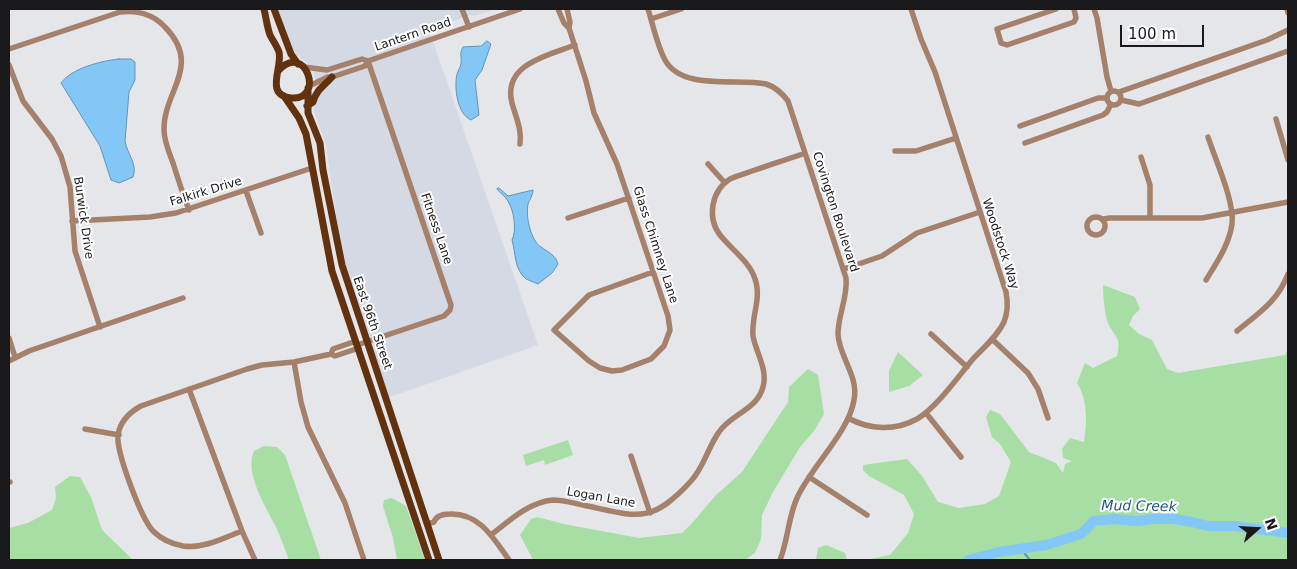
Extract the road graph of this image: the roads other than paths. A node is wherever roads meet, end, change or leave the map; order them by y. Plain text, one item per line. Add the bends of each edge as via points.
1 (264, 9) edge
2 (274, 9) edge
3 (462, 9) edge
4 (520, 9) edge
5 (558, 9) edge
6 (567, 9) edge
7 (648, 9) edge
8 (681, 9) edge
9 (911, 9) edge
10 (1056, 9) edge
11 (1074, 9) edge
12 (1094, 9) edge
13 (1287, 9) edge
14 (1288, 13) edge
15 (651, 19) junction
16 (469, 27) junction
17 (569, 28) junction
18 (1288, 30) edge
19 (575, 45) junction
20 (9, 49) edge
21 (1288, 52) edge
22 (368, 61) junction
23 (9, 65) edge
24 (301, 65) junction
25 (278, 71) junction
26 (332, 77) junction
27 (309, 87) junction
28 (1111, 91) junction
29 (1119, 92) junction
30 (284, 96) junction
31 (1107, 98) junction
32 (1121, 100) junction
33 (1111, 104) junction
34 (307, 106) junction
35 (1276, 119) dead end
36 (1020, 126) dead end
37 (1208, 137) dead end
38 (956, 138) junction
39 (1025, 143) dead end
40 (520, 144) dead end
41 (896, 151) dead end
42 (805, 153) junction
43 (1141, 157) dead end
44 (1288, 160) edge
45 (708, 164) dead end
46 (312, 168) junction
47 (725, 183) junction
48 (246, 191) junction
49 (629, 198) junction
50 (1288, 202) edge
51 (188, 210) junction
52 (980, 212) junction
53 (1232, 213) junction
54 (568, 218) dead end
55 (1150, 218) junction
56 (1103, 219) dead end
57 (72, 221) junction
58 (260, 233) dead end
59 (844, 269) junction
60 (654, 272) junction
61 (1288, 274) edge
62 (1206, 280) dead end
63 (183, 298) dead end
64 (100, 327) junction
65 (1238, 330) dead end
66 (931, 334) dead end
67 (9, 338) edge
68 (992, 339) junction
69 (367, 342) junction
70 (357, 345) junction
71 (15, 358) junction
72 (9, 361) edge
73 (294, 362) junction
74 (967, 367) junction
75 (189, 389) junction
76 (926, 413) junction
77 (848, 418) junction
78 (1048, 418) dead end
79 (85, 429) dead end
80 (118, 434) junction
81 (631, 456) dead end
82 (961, 457) dead end
83 (809, 477) junction
84 (402, 481) junction
85 (650, 513) junction
86 (424, 514) junction
87 (867, 515) dead end
88 (435, 518) junction
89 (427, 524) junction
90 (242, 531) junction
91 (491, 535) junction
92 (255, 560) edge
93 (364, 560) edge
94 (429, 560) edge
95 (440, 560) edge
96 (509, 560) edge
97 (780, 560) edge

1 - 25 main road via 270,34 280,54
2 - 24 main road via 291,54
3 - 16 street
4 - 16 street, Lantern Road
5 - 17 street, Glass Chimney Lane
6 - 17 street, Glass Chimney Lane
7 - 15 street, Covington Boulevard
8 - 15 street
9 - 38 street, Woodstock Way
10 - 11 street via 997,30 1001,42 1007,45 1074,22
12 - 28 street
13 - 14 street
15 - 42 street, Covington Boulevard via 665,60 684,77 757,82 775,87 788,101
16 - 22 street, Lantern Road
17 - 19 street, Glass Chimney Lane
18 - 29 street
19 - 40 street via 532,61 517,74 511,102 521,131
19 - 49 street, Glass Chimney Lane via 594,113
20 - 51 street via 114,13 130,11 148,15 162,24 180,52 180,75 164,132
21 - 32 street via 1139,104
22 - 24 street, Lantern Road via 362,59 327,70
22 - 26 street, Lantern Road via 365,66
22 - 69 street, Fitness Lane via 451,305 444,316
23 - 57 street, Burwick Drive via 22,101 61,156 70,187
24 - 25 main road via 287,64
24 - 27 main road via 310,76
25 - 30 main road via 275,82
26 - 27 street, Lantern Road
26 - 34 main road via 320,87 313,102
27 - 30 main road via 301,96
27 - 34 main road, East 96th Street
28 - 29 street
28 - 31 street
29 - 32 street
30 - 46 main road, East 96th Street via 304,130
31 - 33 street
31 - 36 street via 1098,98
32 - 33 street via 1118,104
33 - 39 street via 1103,115
34 - 69 main road, East 96th Street via 320,142 342,265
35 - 44 street
37 - 53 street
38 - 41 street via 916,151
38 - 52 street, Woodstock Way
42 - 47 street via 738,175
42 - 59 street, Covington Boulevard
43 - 55 street via 1150,185
45 - 47 street
46 - 48 street, Falkirk Drive
46 - 70 main road, East 96th Street via 332,271
47 - 85 street, Logan Lane via 714,199 713,221 720,235 755,278 753,334 764,371 764,383 754,403 718,432 691,482 667,504
48 - 51 street, Falkirk Drive
48 - 58 street
49 - 54 street
49 - 60 street, Glass Chimney Lane
50 - 53 street
51 - 57 street, Falkirk Drive via 150,217
52 - 59 street via 917,233 882,256
52 - 68 street, Woodstock Way via 1007,299 1003,324
53 - 55 street
53 - 62 street via 1225,248
55 - 56 street
57 - 64 street, Burwick Drive via 78,261
59 - 77 street, Covington Boulevard via 846,294 838,334 855,390
60 - 60 street, Glass Chimney Lane via 670,330 664,346 651,359 622,370 606,370 588,362 554,330 589,295
61 - 65 street via 1273,301
63 - 64 street
64 - 71 street
66 - 74 street
67 - 71 street
68 - 74 street, Woodstock Way
68 - 78 street via 1028,373 1038,389
69 - 70 street, Fitness Lane
69 - 86 main road, East 96th Street
70 - 73 street, Fitness Lane via 335,356 331,354
70 - 84 main road, East 96th Street
71 - 72 street
73 - 75 street, Fitness Lane via 252,368
73 - 93 street via 308,427 345,502
74 - 76 street, Woodstock Way
75 - 80 street, Fitness Lane via 134,410
75 - 90 street
76 - 77 street, Woodstock Way via 908,423 884,428 866,426
76 - 82 street
77 - 83 street, Covington Boulevard
79 - 80 street
80 - 90 street via 120,455 142,515 158,536 174,544 192,546
81 - 85 street
83 - 87 street
83 - 97 street, Covington Boulevard via 796,500
84 - 89 main road via 420,521
84 - 94 main road, East 96th Street
85 - 91 street, Logan Lane via 634,516 553,500 532,506
86 - 88 street
86 - 89 main road, East 96th Street
88 - 89 street via 434,522
88 - 91 street via 446,514 463,515 480,522
89 - 95 main road, East 96th Street
90 - 92 street
91 - 96 street

